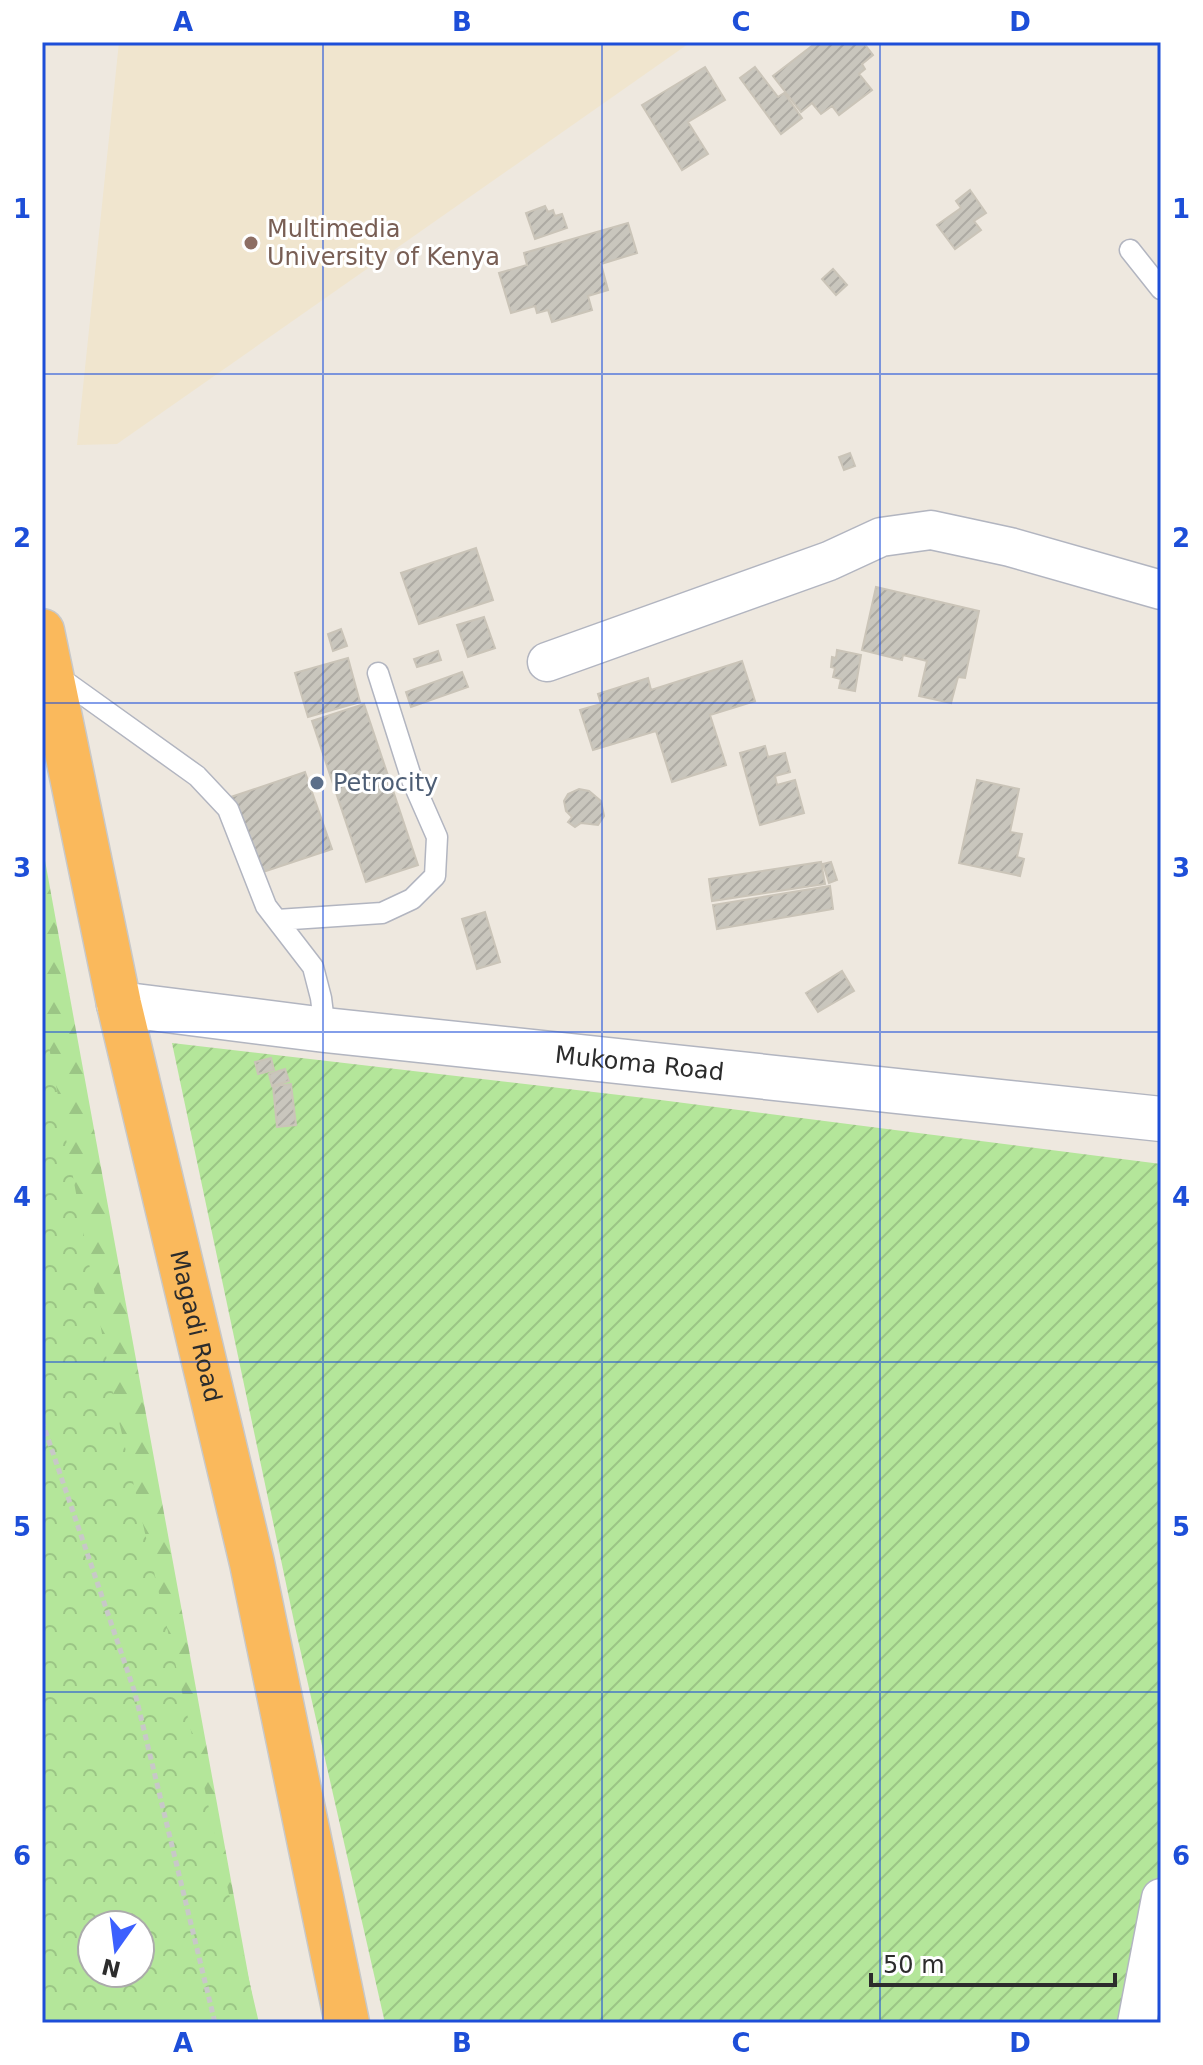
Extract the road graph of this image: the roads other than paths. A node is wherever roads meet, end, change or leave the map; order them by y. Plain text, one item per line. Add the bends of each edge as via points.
1 (1130, 250) dead end
2 (1161, 289) edge
3 (1161, 590) edge
4 (46, 651) edge
5 (547, 662) dead end
6 (378, 673) dead end
7 (277, 920) junction
8 (119, 1004) junction
9 (325, 1030) junction
10 (1161, 1119) edge
11 (1161, 1898) edge
12 (347, 2023) edge
13 (1137, 2023) edge

1 - 2 lane
3 - 5 street via 931,530 881,537 829,561
4 - 7 lane via 197,776 228,809 266,906
4 - 8 highway, Magadi Road
6 - 7 lane via 412,780 437,837 435,876 412,899 382,913
7 - 9 lane via 313,967
8 - 9 street, Mukoma Road
8 - 12 highway, Magadi Road via 252,1563
9 - 10 street, Mukoma Road
11 - 13 street

